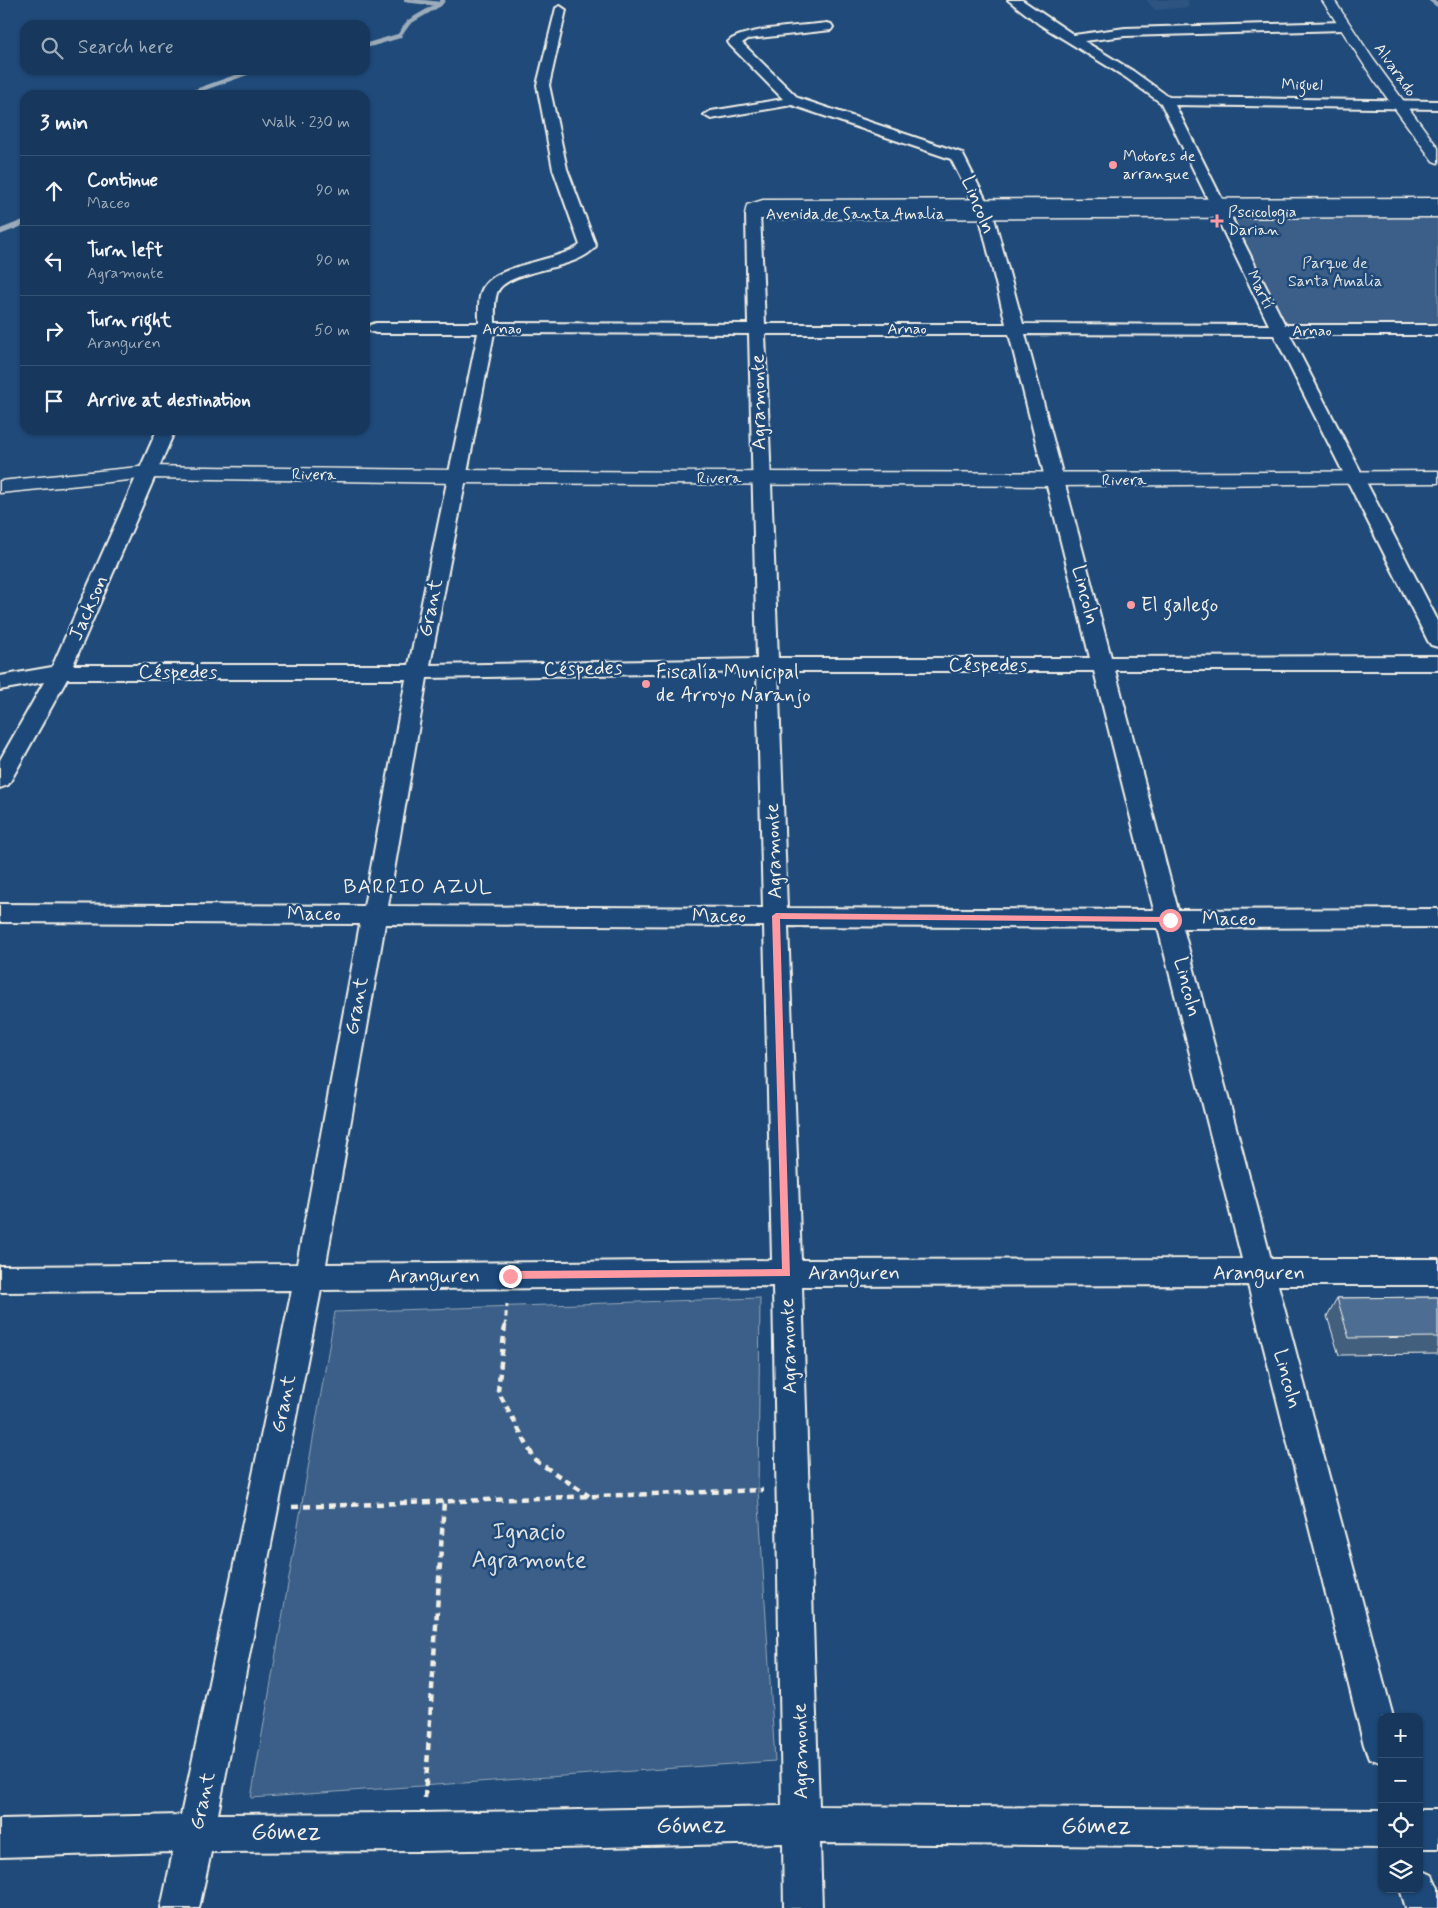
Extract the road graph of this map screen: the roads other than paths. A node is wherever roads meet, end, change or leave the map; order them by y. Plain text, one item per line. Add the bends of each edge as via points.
1 (1014, 0) edge
2 (1328, 0) edge
3 (560, 10) dead end
4 (1344, 26) junction
5 (826, 27) dead end
6 (1071, 39) junction
7 (793, 101) junction
8 (1166, 101) junction
9 (1397, 104) junction
10 (1438, 105) edge
11 (711, 115) dead end
12 (1438, 158) edge
13 (1438, 203) edge
14 (1220, 208) junction
15 (984, 209) junction
16 (1438, 212) edge
17 (753, 214) joint
18 (376, 328) dead end
19 (487, 329) junction
20 (1014, 329) junction
21 (757, 330) junction
22 (1438, 330) edge
23 (1280, 331) junction
24 (164, 435) edge
25 (149, 472) junction
26 (457, 477) junction
27 (1438, 477) edge
28 (1355, 478) junction
29 (760, 479) junction
30 (1056, 480) junction
31 (0, 487) edge
32 (1438, 641) edge
33 (1438, 663) edge
34 (768, 665) junction
35 (1102, 666) junction
36 (60, 672) junction
37 (418, 672) junction
38 (0, 683) edge
39 (0, 780) edge
40 (0, 913) edge
41 (374, 914) junction
42 (776, 916) junction
43 (1438, 918) edge
44 (1170, 920) junction
45 (1438, 1272) edge
46 (787, 1274) junction
47 (1260, 1274) junction
48 (309, 1277) junction
49 (0, 1279) edge
50 (1378, 1730) edge
51 (803, 1824) junction
52 (1378, 1829) edge
53 (1423, 1829) edge
54 (1438, 1829) edge
55 (196, 1833) junction
56 (0, 1838) edge
57 (1420, 1893) edge
58 (180, 1908) edge
59 (804, 1908) edge
60 (1424, 1908) edge

1 - 6 street, Martí
2 - 4 street, Alvarado
3 - 19 street, Grant via 543,85 560,169 588,246 568,258 497,282 490,290
4 - 6 street via 1125,32
4 - 9 street, Alvarado
5 - 7 street via 745,36 734,42
6 - 8 street, Martí
7 - 11 street
7 - 15 street, Lincoln via 957,156
8 - 9 street, Miguel
8 - 14 street, Martí
9 - 10 street, Miguel
9 - 12 street, Alvarado
13 - 14 street, Avenida de Santa Amalia
14 - 15 street, Avenida de Santa Amalia
14 - 16 street, Avenida de Santa Amalia
14 - 23 street, Martí
15 - 17 street, Avenida de Santa Amalia via 762,205 754,208
15 - 20 street, Lincoln
17 - 21 street, Agramonte
18 - 19 street, Arnao
19 - 21 street, Arnao
19 - 26 street, Grant
20 - 21 street, Arnao
20 - 23 street, Arnao
20 - 30 street, Lincoln
21 - 29 street, Agramonte
22 - 23 street, Arnao
23 - 28 street, Martí
24 - 25 street, Jackson
25 - 26 street, Rivera
25 - 31 street, Rivera
25 - 36 street, Jackson
26 - 29 street, Rivera
26 - 37 street, Grant
27 - 28 street, Rivera
28 - 30 street, Rivera
28 - 32 street, Martí
29 - 30 street, Rivera
29 - 34 street, Agramonte
30 - 35 street, Lincoln
33 - 35 street, Céspedes
34 - 35 street, Céspedes
34 - 37 street, Céspedes
34 - 42 street, Agramonte
35 - 44 street, Lincoln
36 - 37 street, Céspedes
36 - 38 street, Céspedes
36 - 39 street, Jackson
37 - 41 street, Grant
40 - 41 street, Maceo
41 - 42 street, Maceo
41 - 48 street, Grant
42 - 44 street, Maceo
42 - 46 street, Agramonte
43 - 44 street, Maceo
44 - 47 street, Lincoln
45 - 47 street, Aranguren
46 - 47 street, Aranguren
46 - 48 street, Aranguren
46 - 51 street, Agramonte
47 - 50 street, Lincoln
48 - 49 street, Aranguren
48 - 55 street, Grant
51 - 52 street, Gómez
51 - 55 street, Gómez
51 - 59 street, Agramonte
53 - 54 street
55 - 56 street, Gómez
55 - 58 street, Grant
57 - 60 street

